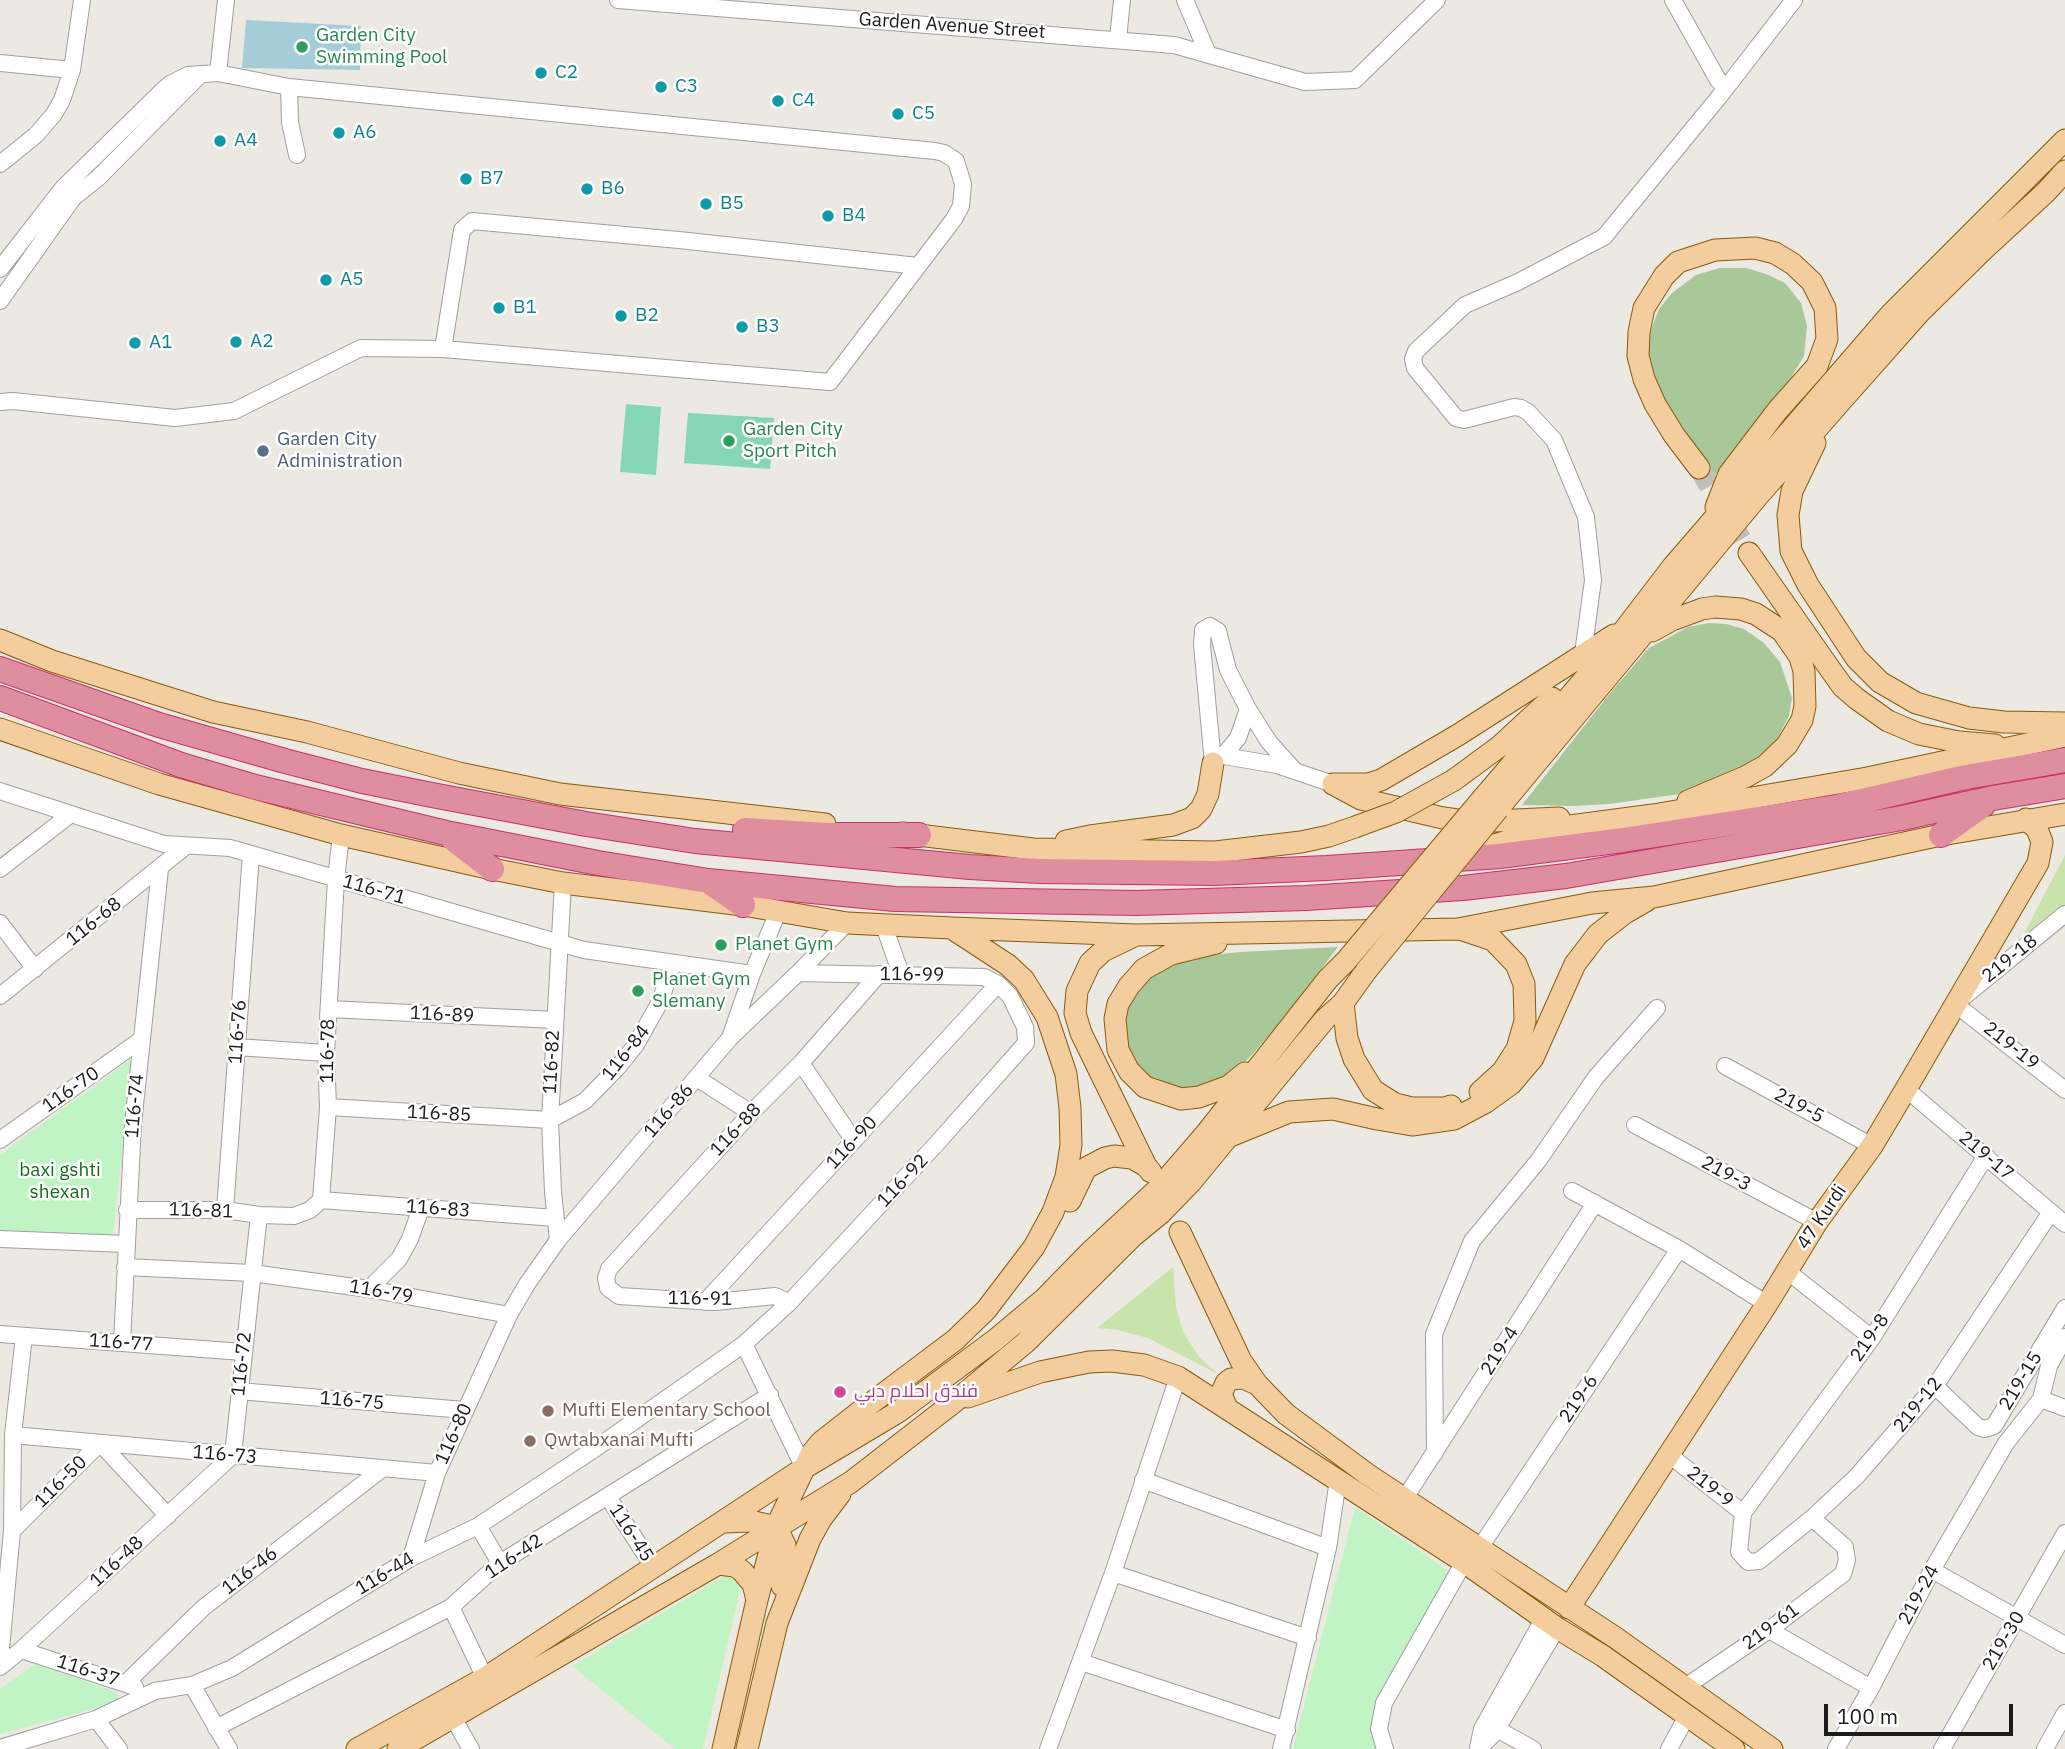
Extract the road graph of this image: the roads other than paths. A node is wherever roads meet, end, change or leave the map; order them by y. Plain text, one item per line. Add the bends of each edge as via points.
1 (82, 0) edge
2 (226, 0) edge
3 (618, 0) edge
4 (1122, 0) edge
5 (1185, 0) edge
6 (1437, 0) edge
7 (1673, 0) edge
8 (1794, 0) edge
9 (1118, 39) junction
10 (1208, 54) junction
11 (0, 63) edge
12 (72, 70) junction
13 (218, 73) junction
14 (289, 87) junction
15 (1726, 88) junction
16 (2065, 140) edge
17 (297, 155) dead end
18 (0, 164) edge
19 (2065, 171) edge
20 (68, 193) junction
21 (918, 267) junction
22 (0, 269) edge
23 (0, 301) edge
24 (1898, 321) junction
25 (443, 349) junction
26 (0, 390) edge
27 (1842, 400) junction
28 (6, 402) edge
29 (1699, 468) tunnel mouth
30 (1709, 524) junction
31 (1749, 553) tunnel mouth
32 (1633, 633) junction
33 (0, 640) edge
34 (1588, 661) junction
35 (0, 669) edge
36 (0, 698) edge
37 (1248, 709) junction
38 (2065, 723) edge
39 (1, 732) edge
40 (2065, 736) edge
41 (2014, 747) junction
42 (1216, 757) junction
43 (2065, 760) edge
44 (1294, 770) junction
45 (1333, 784) junction
46 (2065, 786) edge
47 (0, 791) edge
48 (1993, 798) junction
49 (1491, 804) junction
50 (71, 814) junction
51 (2065, 814) edge
52 (1653, 815) junction
53 (1612, 819) junction
54 (2026, 819) junction
55 (570, 821) junction
56 (446, 833) junction
57 (341, 835) junction
58 (919, 835) junction
59 (1941, 835) junction
60 (186, 846) junction
61 (1033, 849) junction
62 (251, 855) junction
63 (1445, 860) junction
64 (0, 869) edge
65 (160, 869) junction
66 (492, 869) junction
67 (336, 879) junction
68 (708, 881) junction
69 (563, 883) junction
70 (1654, 897) junction
71 (743, 905) junction
72 (778, 912) junction
73 (2065, 914) edge
74 (0, 923) edge
75 (846, 923) junction
76 (884, 926) junction
77 (952, 928) junction
78 (1458, 929) junction
79 (1257, 934) junction
80 (1136, 935) junction
81 (559, 943) junction
82 (673, 963) junction
83 (35, 969) junction
84 (798, 973) junction
85 (752, 974) junction
86 (879, 974) junction
87 (901, 975) junction
88 (998, 984) junction
89 (0, 996) edge
90 (1343, 1003) junction
91 (1955, 1004) junction
92 (1657, 1008) dead end
93 (329, 1009) junction
94 (555, 1020) junction
95 (730, 1038) junction
96 (142, 1040) junction
97 (237, 1047) junction
98 (327, 1053) junction
99 (1268, 1055) junction
100 (801, 1063) junction
101 (1725, 1066) dead end
102 (2065, 1067) edge
103 (697, 1078) junction
104 (2059, 1084) edge
105 (1906, 1089) junction
106 (328, 1107) junction
107 (751, 1113) junction
108 (550, 1120) junction
109 (1636, 1125) dead end
110 (2, 1135) edge
111 (1225, 1139) junction
112 (854, 1140) junction
113 (1872, 1146) junction
114 (1986, 1156) junction
115 (1572, 1191) dead end
116 (321, 1200) junction
117 (1595, 1203) junction
118 (421, 1208) junction
119 (127, 1210) junction
120 (225, 1210) junction
121 (2051, 1212) junction
122 (259, 1215) junction
123 (555, 1218) junction
124 (1817, 1222) junction
125 (2065, 1224) edge
126 (1180, 1232) dead end
127 (0, 1239) edge
128 (558, 1240) junction
129 (126, 1244) junction
130 (1679, 1249) junction
131 (125, 1267) junction
132 (1787, 1271) junction
133 (252, 1273) junction
134 (369, 1289) junction
135 (611, 1291) joint
136 (705, 1302) junction
137 (789, 1303) junction
138 (1768, 1304) junction
139 (2065, 1308) edge
140 (509, 1315) junction
141 (0, 1334) edge
142 (23, 1336) junction
143 (2065, 1337) edge
144 (1872, 1338) junction
145 (122, 1343) junction
146 (744, 1344) junction
147 (243, 1352) junction
148 (946, 1377) junction
149 (1178, 1377) junction
150 (1257, 1384) junction
151 (1935, 1386) junction
152 (239, 1391) junction
153 (770, 1395) junction
154 (2041, 1399) junction
155 (953, 1403) junction
156 (1226, 1406) junction
157 (2065, 1408) edge
158 (464, 1410) junction
159 (13, 1435) junction
160 (100, 1443) junction
161 (1435, 1453) junction
162 (1668, 1454) junction
163 (233, 1455) junction
164 (804, 1468) junction
165 (382, 1469) junction
166 (437, 1473) junction
167 (1143, 1480) junction
168 (1338, 1480) junction
169 (851, 1482) junction
170 (608, 1497) junction
171 (1405, 1498) junction
172 (1743, 1513) junction
173 (168, 1516) junction
174 (1812, 1518) junction
175 (724, 1522) junction
176 (478, 1526) junction
177 (776, 1527) junction
178 (12, 1531) junction
179 (2065, 1533) edge
180 (1328, 1548) junction
181 (1472, 1556) junction
182 (411, 1558) junction
183 (1748, 1562) joint
184 (499, 1563) junction
185 (4, 1564) edge
186 (718, 1564) junction
187 (654, 1568) junction
188 (1932, 1570) junction
189 (1113, 1573) junction
190 (757, 1600) junction
191 (451, 1608) junction
192 (1569, 1608) junction
193 (2017, 1618) junction
194 (777, 1623) junction
195 (1550, 1623) junction
196 (1769, 1630) junction
197 (1308, 1638) junction
198 (1616, 1638) junction
199 (2065, 1645) edge
200 (21, 1650) junction
201 (1603, 1656) junction
202 (0, 1659) edge
203 (1082, 1662) junction
204 (0, 1667) edge
205 (1662, 1670) junction
206 (485, 1678) junction
207 (126, 1683) junction
208 (192, 1685) junction
209 (1685, 1687) junction
210 (1871, 1688) junction
211 (1649, 1690) junction
212 (155, 1691) junction
213 (2065, 1713) edge
214 (452, 1716) junction
215 (1687, 1716) junction
216 (96, 1719) junction
217 (216, 1728) junction
218 (1497, 1729) junction
219 (1287, 1730) junction
220 (401, 1740) edge
221 (1380, 1745) edge
222 (0, 1748) edge
223 (119, 1749) edge
224 (229, 1749) edge
225 (357, 1749) edge
226 (471, 1749) edge
227 (723, 1749) edge
228 (747, 1749) edge
229 (1048, 1749) edge
230 (1281, 1749) edge
231 (1478, 1749) edge
232 (1533, 1749) edge
233 (1669, 1749) edge
234 (1734, 1749) edge
235 (1772, 1749) edge
236 (1836, 1749) edge
237 (1942, 1749) edge
238 (2045, 1749) edge

1 - 12 street
2 - 13 street
3 - 9 street, Garden Avenue Street
4 - 9 street
5 - 10 street
6 - 10 street, Garden Avenue Street via 1355,80 1305,82
7 - 15 street
8 - 15 street
9 - 10 street, Garden Avenue Street
11 - 12 street
12 - 18 street via 62,100 46,124
13 - 14 street
13 - 20 street via 199,76 98,178
14 - 17 street
14 - 21 street via 944,153 959,168 963,199 959,212
15 - 34 street via 1604,237 1465,305 1413,359 1415,368 1456,418 1521,408 1554,440 1586,517 1593,580
16 - 24 main road
19 - 24 main road
20 - 22 street
20 - 23 street
21 - 25 street via 830,382
21 - 25 street via 472,221 462,230
24 - 27 main road
24 - 30 main road
25 - 28 street via 361,348 234,411 175,418
26 - 28 street
27 - 32 main road
27 - 38 main road via 1802,467 1788,515 1791,551 1839,636 1880,682 1916,703 1969,718
29 - 30 main road via 1674,435 1644,379 1638,356 1644,308 1678,262 1715,250 1755,248 1775,253 1812,282 1825,308 1827,339 1817,366 1729,474
30 - 32 main road
31 - 41 main road via 1843,687 1872,710 1919,734
32 - 34 main road
32 - 49 main road
32 - 52 main road via 1702,609 1741,609 1782,631 1800,657 1806,690 1802,720 1776,757 1745,777
33 - 58 main road via 212,712 459,773 560,794
34 - 45 main road via 1381,780
34 - 49 main road
34 - 61 main road, bridge via 1500,746 1454,780 1406,807 1329,836 1215,852
35 - 55 highway via 159,725 285,761 362,781
36 - 56 highway via 181,765
37 - 42 street via 1238,738
37 - 42 street via 1228,670 1217,631 1207,626 1202,645
37 - 44 street
39 - 57 main road via 159,784
40 - 41 main road
41 - 52 main road via 1879,776
42 - 44 street
42 - 61 main road via 1205,803 1186,821
43 - 63 highway via 1836,807 1609,842
44 - 45 street
45 - 53 main road via 1361,799 1473,822
46 - 48 highway
47 - 50 street, 116-71
48 - 59 highway
48 - 68 highway via 1566,876 1437,890 1306,898 1041,902 895,899
49 - 90 main road, bridge
49 - 99 main road, bridge via 1328,979
50 - 60 street, 116-71 via 164,844
50 - 64 street
51 - 54 main road
52 - 53 main road
53 - 63 main road via 1528,835
54 - 59 main road
54 - 91 main road, 47 Kurdi via 2040,835 2040,856
55 - 58 highway via 634,820 827,835
55 - 63 highway via 695,841 1039,871 1214,873
56 - 66 highway
56 - 68 highway
57 - 66 main road
57 - 67 street, 116-78
58 - 61 main road
59 - 70 main road
60 - 62 street, 116-71 via 219,846
60 - 65 street, 116-68
62 - 67 street, 116-71
62 - 97 street, 116-76
65 - 83 street, 116-68
65 - 96 street, 116-74
66 - 69 main road
67 - 81 street, 116-71
67 - 93 street, 116-78
68 - 71 highway
69 - 71 main road
69 - 81 street, 116-82
70 - 78 main road via 1592,903
70 - 111 main road via 1598,934 1575,964 1533,1058 1511,1084 1486,1102 1454,1119 1412,1125 1333,1109 1289,1112
71 - 72 main road
72 - 75 main road
72 - 85 street
73 - 91 street, 219-18
74 - 83 street
75 - 76 main road
75 - 84 street, 116-86
76 - 77 main road
76 - 87 street
77 - 80 main road
77 - 164 main road via 1008,965 1024,980 1047,1017 1066,1074 1071,1145 1066,1177 1034,1247 986,1310 955,1340 821,1442
78 - 79 main road
78 - 90 main road via 1493,940 1516,964 1524,984 1525,1021 1517,1049 1503,1071 1479,1093 1445,1108 1412,1108 1373,1090 1350,1049
79 - 80 main road
79 - 99 main road via 1171,954 1144,969 1118,1004 1115,1019 1118,1050 1129,1071 1145,1087 1181,1099 1229,1086
80 - 148 main road via 1090,962 1075,1002 1081,1033 1149,1169 1132,1158 1114,1156 1086,1168 1038,1264
81 - 82 street, 116-71
81 - 94 street, 116-82
82 - 85 street, 116-71
82 - 108 street, 116-84 via 649,1025 627,1056 585,1101
83 - 89 street, 116-68
84 - 86 street, 116-99
84 - 95 street, 116-86
85 - 95 street
86 - 87 street, 116-99
86 - 100 street, 116-88
87 - 88 street, 116-99 via 976,976
88 - 112 street, 116-90
88 - 137 street, 116-92 via 1014,1003 1027,1032 1023,1048
90 - 111 main road
91 - 104 street, 219-19
91 - 105 main road, 47 Kurdi
92 - 161 street via 1596,1077 1538,1161 1472,1241 1434,1334
93 - 94 street, 116-89
93 - 98 street, 116-78
94 - 108 street, 116-82
95 - 103 street, 116-86
96 - 110 street, 116-70
96 - 119 street, 116-74
97 - 98 street
97 - 120 street, 116-76
98 - 106 street, 116-78
99 - 148 main road via 1158,1188 1044,1300
100 - 107 street, 116-88
100 - 112 street
101 - 113 street, 219-5
102 - 104 street
103 - 107 street
103 - 128 street, 116-86
105 - 113 main road, 47 Kurdi
105 - 114 street, 219-17
106 - 108 street, 116-85
106 - 116 street, 116-78
107 - 135 street, 116-88 via 609,1269 606,1283
108 - 123 street, 116-82
109 - 124 street, 219-3
111 - 155 main road via 1161,1213 1025,1343
112 - 136 street, 116-90
113 - 124 main road, 47 Kurdi
114 - 121 street, 219-17
114 - 144 street, 219-8
115 - 117 street
116 - 118 street, 116-83
116 - 122 street via 294,1216
117 - 130 street
117 - 161 street, 219-4
118 - 123 street, 116-83
118 - 134 street via 399,1259
119 - 120 street, 116-81
119 - 129 street, 116-74
120 - 122 street, 116-81
121 - 125 street, 219-17
121 - 151 street, 219-12
122 - 133 street, 116-81
123 - 128 street, 116-82
124 - 132 main road, 47 Kurdi
126 - 150 main road via 1234,1349
127 - 129 street
128 - 140 street, 116-86
129 - 131 street, 116-74
130 - 138 street
130 - 181 street, 219-6
131 - 133 street, 116-79
131 - 145 street, 116-74
132 - 138 main road, 47 Kurdi
132 - 144 street
133 - 134 street, 116-79
133 - 147 street, 116-72
134 - 140 street, 116-79
135 - 136 street, 116-91 via 619,1296
136 - 137 street, 116-91 via 775,1296
137 - 146 street, 116-92
138 - 162 main road, 47 Kurdi
139 - 151 street, 219-15 via 1994,1426 1978,1427
140 - 158 street, 116-80
141 - 142 street, 116-77
142 - 145 street, 116-77
142 - 159 street
143 - 154 street via 2049,1366
144 - 172 street, 219-8
145 - 147 street, 116-77
146 - 153 street
146 - 176 street, 116-44
147 - 152 street, 116-72
148 - 164 main road via 898,1412
149 - 155 main road via 1144,1365 1089,1362 1040,1372
149 - 156 main road
149 - 167 street
150 - 156 main road via 1243,1378 1226,1383 1221,1394
150 - 171 main road via 1286,1414
151 - 174 street, 219-12 via 1857,1476
152 - 158 street, 116-75
152 - 163 street, 116-72
153 - 164 street
153 - 170 street, 116-42
154 - 157 street
154 - 188 street, 219-24 via 2006,1443
155 - 169 main road
156 - 168 main road
158 - 166 street, 116-80
159 - 160 street, 116-73
159 - 178 street
160 - 163 street, 116-73
160 - 173 street, 116-50
160 - 178 street, 116-50
161 - 171 street, 219-4
162 - 172 street, 219-9
162 - 192 main road, 47 Kurdi
163 - 165 street, 116-73
163 - 173 street, 116-48
164 - 175 main road
164 - 177 main road
165 - 166 street, 116-73
165 - 207 street, 116-46 via 203,1608
166 - 182 street, 116-80
167 - 180 street
167 - 189 street
168 - 180 street
168 - 181 main road
169 - 177 main road
169 - 194 main road via 810,1539
170 - 184 street, 116-42
170 - 187 street, 116-45
171 - 181 main road
172 - 183 street, 219-9 via 1740,1552
173 - 200 street, 116-48
174 - 183 street, 219-12 via 1759,1561
174 - 196 street, 219-61 via 1845,1547 1843,1574
175 - 177 main road
175 - 187 main road
176 - 182 street, 116-44
176 - 184 street
177 - 186 main road
177 - 190 main road
177 - 194 main road via 786,1552
178 - 185 street
179 - 193 street, 219-30
180 - 197 street
181 - 192 main road
181 - 195 main road
181 - 221 street, 219-6 via 1384,1703
182 - 208 street, 116-44 via 232,1668
184 - 191 street, 116-42
185 - 202 street
186 - 190 main road via 742,1571 753,1584
186 - 214 main road
187 - 206 main road
188 - 193 street
188 - 210 street, 219-24
189 - 197 street
189 - 203 street
190 - 227 main road
191 - 206 street
191 - 217 street, 116-42
192 - 198 main road
193 - 199 street
193 - 237 street, 219-30
194 - 228 main road
195 - 201 main road
195 - 218 street
195 - 231 street via 1482,1729
196 - 209 street, 219-61
196 - 210 street
197 - 219 street
198 - 201 main road via 1616,1652
198 - 205 main road
200 - 204 street, 116-48
200 - 207 street, 116-37
201 - 211 main road
203 - 219 street
203 - 229 street
205 - 209 main road
205 - 211 main road via 1647,1675
206 - 220 main road
207 - 212 street, 116-37
208 - 212 street, 116-44
208 - 217 street
209 - 235 main road
210 - 236 street, 219-24
211 - 215 main road
212 - 216 street, 116-44
213 - 238 street
214 - 220 main road
214 - 226 street
215 - 233 street
215 - 234 main road
216 - 222 street, 116-44
216 - 223 street
217 - 224 street
218 - 231 street
218 - 232 street
219 - 230 street
220 - 225 main road

